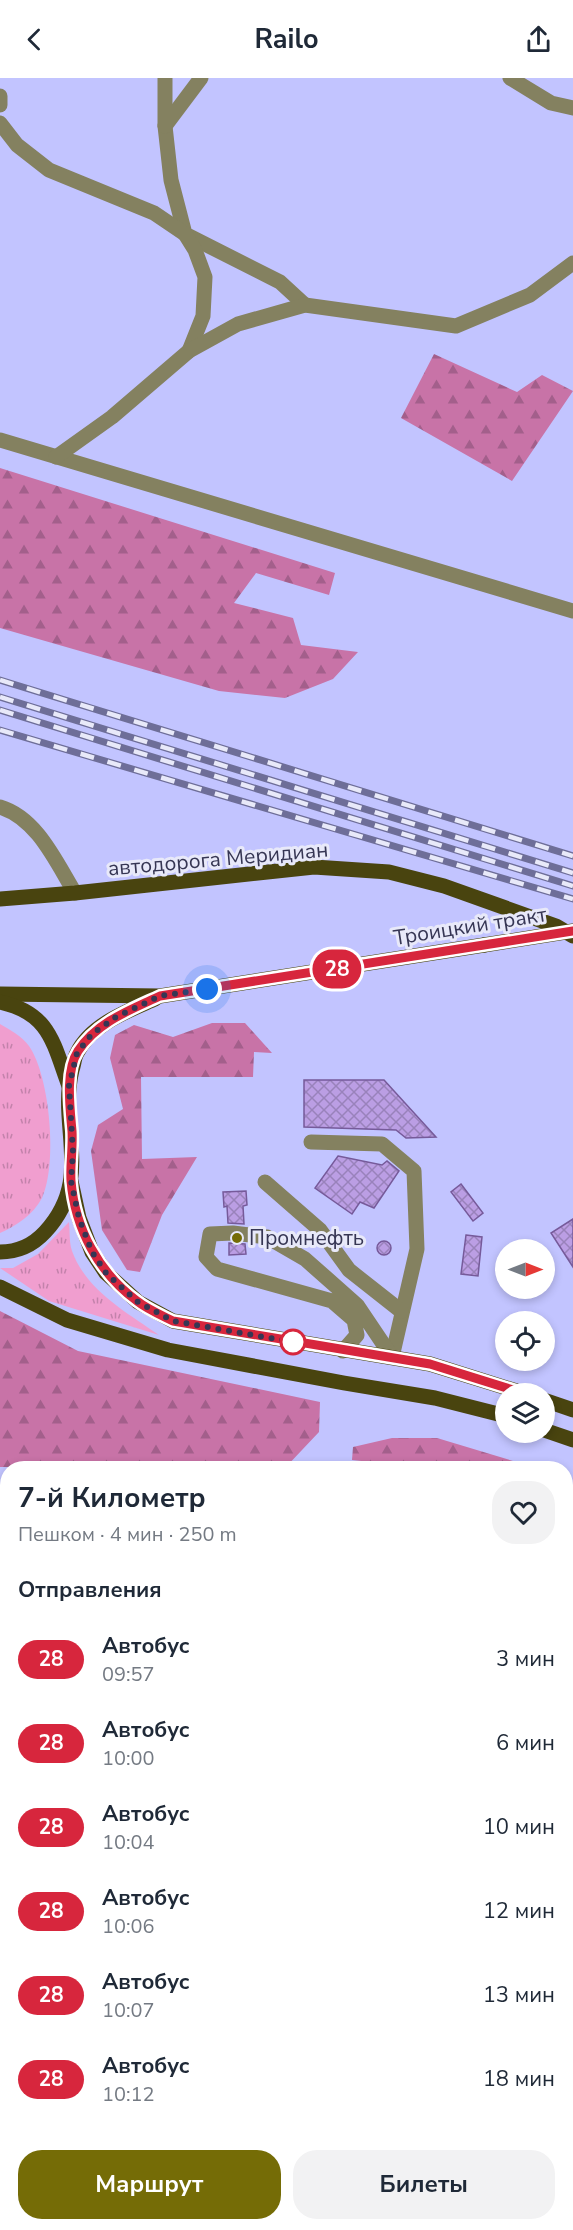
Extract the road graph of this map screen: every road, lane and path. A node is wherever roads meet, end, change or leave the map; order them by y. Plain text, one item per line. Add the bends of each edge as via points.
1 (165, 78) edge
2 (201, 78) edge
3 (510, 78) edge
4 (0, 96) edge
5 (0, 105) edge
6 (573, 108) edge
7 (0, 123) edge
8 (165, 126) junction
9 (184, 234) junction
10 (573, 263) edge
11 (305, 305) junction
12 (189, 351) junction
13 (0, 440) edge
14 (57, 457) junction
15 (573, 611) edge
16 (0, 807) edge
17 (75, 893) junction
18 (0, 898) edge
19 (573, 931) edge
20 (573, 936) edge
21 (0, 994) edge
22 (160, 996) junction
23 (0, 1002) edge
24 (69, 1086) junction
25 (311, 1142) dead end
26 (71, 1181) junction
27 (265, 1182) dead end
28 (0, 1252) edge
29 (0, 1287) edge
30 (401, 1311) junction
31 (343, 1351) junction
32 (392, 1357) junction
33 (495, 1384) edge
34 (555, 1404) edge
35 (573, 1410) edge
36 (495, 1413) edge
37 (555, 1434) edge
38 (573, 1440) edge

1 - 8 street
2 - 8 street
3 - 6 street via 551,103
4 - 5 street
7 - 9 street via 17,145 49,170 154,213
8 - 9 street via 171,180
9 - 11 street via 280,282
9 - 12 street via 205,277 202,316
10 - 11 street via 530,295 456,326
11 - 12 street via 238,324
12 - 14 street via 112,417
13 - 14 street
14 - 15 street
16 - 17 street via 11,810 40,835
17 - 18 main road, автодорога Меридиан
17 - 20 main road, автодорога Меридиан via 314,867 389,872 500,905
19 - 22 main road, Троицкий тракт, bridge
21 - 22 main road, Троицкий тракт
22 - 24 main road, Троицкий тракт via 116,1017 92,1034 77,1053
23 - 24 main road via 29,1012 44,1024
24 - 26 main road, Троицкий тракт
25 - 30 street via 382,1144 414,1171 417,1249
26 - 28 main road, Троицкий тракт via 56,1220 37,1241 21,1249
26 - 31 main road via 92,1252 106,1273 138,1302 173,1321
27 - 30 street via 320,1230 349,1270
29 - 36 main road via 67,1320 168,1350 435,1398
30 - 32 street
31 - 32 main road
31 - 32 street via 357,1335 354,1320 332,1301 218,1269 207,1257 210,1234 267,1237 305,1259 357,1305
32 - 33 main road
34 - 35 main road
37 - 38 main road

